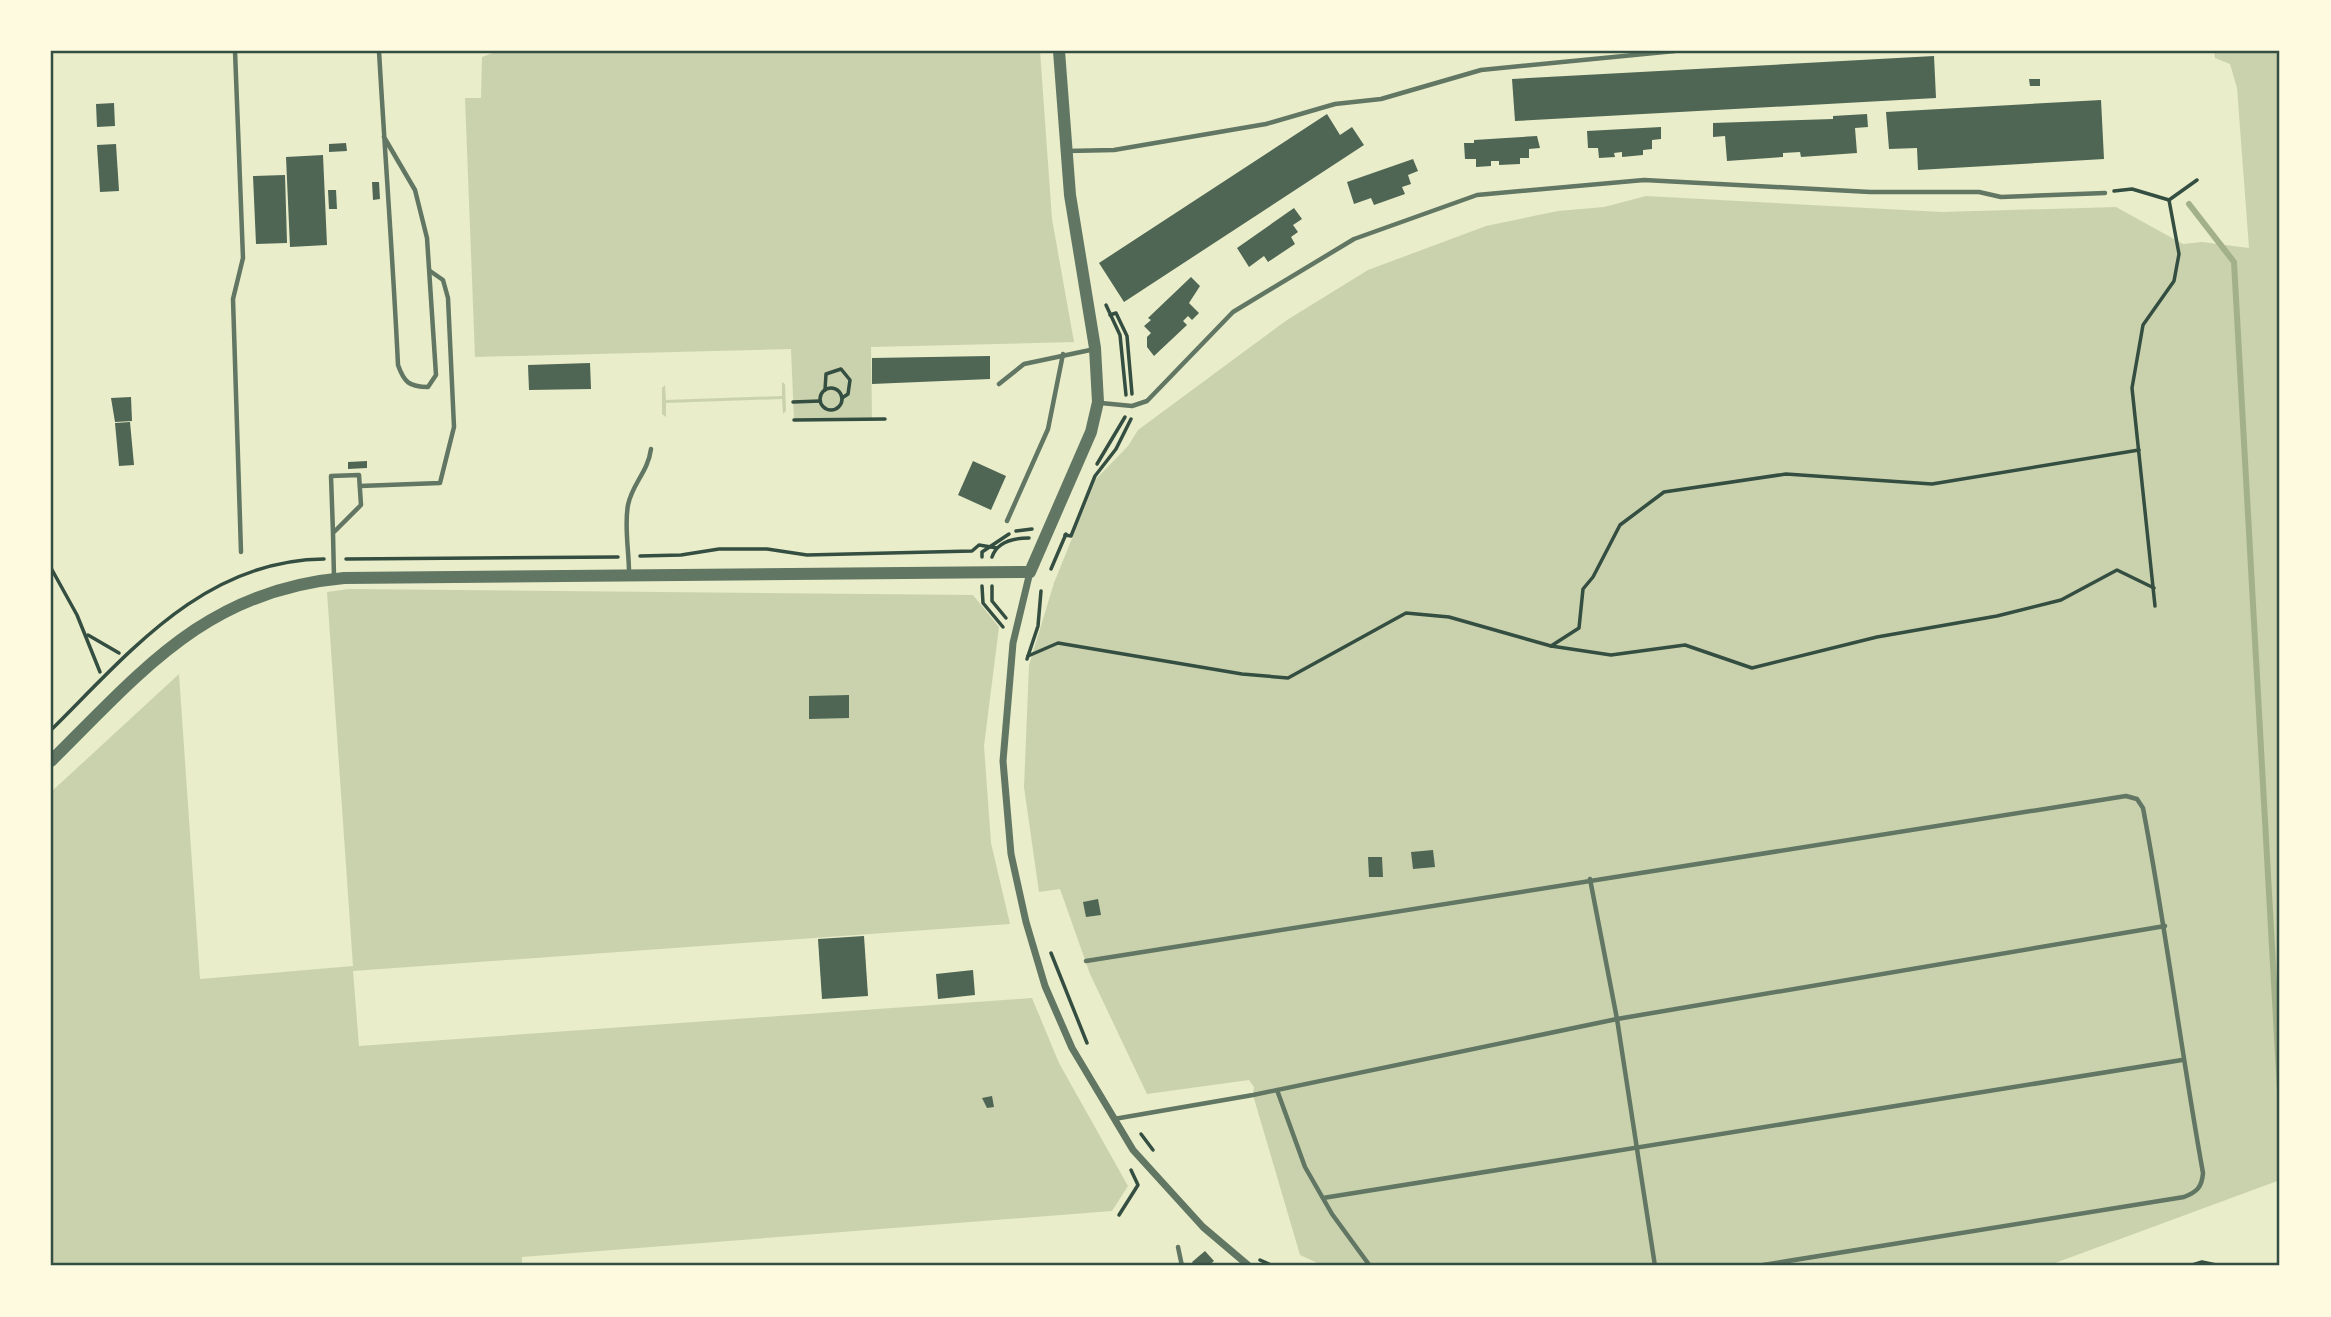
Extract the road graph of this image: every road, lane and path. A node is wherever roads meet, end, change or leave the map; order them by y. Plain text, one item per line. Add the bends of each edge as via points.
1 (235, 51) edge
2 (379, 51) edge
3 (1059, 51) edge
4 (1675, 51) edge
5 (384, 137) junction
6 (1066, 151) junction
7 (2197, 180) dead end
8 (2105, 193) joint
9 (2169, 200) junction
10 (429, 271) junction
11 (1100, 294) dead end
12 (1095, 348) junction
13 (1063, 354) junction
14 (999, 384) dead end
15 (825, 390) junction
16 (842, 398) junction
17 (820, 401) junction
18 (793, 402) dead end
19 (1098, 402) junction
20 (1127, 406) junction
21 (885, 419) dead end
22 (794, 420) dead end
23 (651, 449) dead end
24 (2139, 450) junction
25 (1087, 476) dead end
26 (360, 486) junction
27 (1074, 510) dead end
28 (1007, 521) dead end
29 (1033, 529) dead end
30 (334, 533) junction
31 (241, 552) dead end
32 (982, 552) dead end
33 (51, 568) edge
34 (1031, 572) junction
35 (629, 576) junction
36 (334, 579) junction
37 (1044, 579) dead end
38 (1041, 588) dead end
39 (2154, 588) junction
40 (2155, 606) dead end
41 (86, 634) junction
42 (1551, 646) junction
43 (119, 653) dead end
44 (1027, 656) junction
45 (1026, 663) dead end
46 (100, 672) dead end
47 (51, 761) edge
48 (1590, 879) junction
49 (2165, 926) junction
50 (1050, 950) dead end
51 (1086, 961) dead end
52 (1618, 1019) junction
53 (1090, 1050) dead end
54 (2182, 1060) junction
55 (1277, 1090) junction
56 (1129, 1115) junction
57 (1113, 1119) junction
58 (1636, 1149) junction
59 (1160, 1159) dead end
60 (1324, 1198) junction
61 (1178, 1247) dead end
62 (1182, 1266) edge
63 (1249, 1266) edge
64 (1370, 1266) edge
65 (1655, 1266) edge
66 (1757, 1266) edge
67 (2189, 1266) edge
68 (2221, 1266) edge

1 - 31 lane via 243,258 233,299
2 - 5 lane
3 - 6 street
4 - 6 lane via 1481,70 1381,99 1335,104 1266,124 1114,150
5 - 10 lane via 415,190 427,238
5 - 10 lane via 398,365 403,379 413,387 428,387 436,375
6 - 12 street
7 - 9 path
8 - 9 path via 2132,189
8 - 20 lane via 2001,197 1979,192 1870,192 1644,180 1477,195 1343,244 1233,312 1158,393 1141,405
9 - 24 path via 2179,254 2174,282 2143,325 2132,388
10 - 26 lane via 443,280 448,298 454,427 439,483
11 - 20 path via 1120,335
12 - 13 lane
12 - 19 street
13 - 14 lane via 1024,364
13 - 28 lane via 1048,429
15 - 16 path via 835,389
15 - 16 path via 826,374 841,369 849,380 848,394
15 - 17 path
16 - 17 path via 833,410 822,407
17 - 18 path
19 - 20 lane
19 - 34 street via 1091,432
20 - 25 path via 1125,419
21 - 22 path
23 - 35 lane via 649,466 635,485 628,506
24 - 39 path
24 - 42 path via 1932,484 1786,474 1664,492 1620,525 1583,589 1578,628
26 - 30 lane via 361,505
26 - 30 lane via 359,475 331,477
27 - 37 path via 1056,561
29 - 32 path via 1001,537
30 - 36 lane
33 - 41 path
34 - 35 street
34 - 57 street via 1013,643 1004,725 1004,801 1011,854 1045,986 1072,1048
35 - 36 street
36 - 47 street via 269,593 191,630 154,659
38 - 44 path via 1038,626
39 - 40 path
39 - 42 path via 2117,570 2061,600 1752,668 1685,645 1611,655
41 - 43 path
41 - 46 path
42 - 44 path via 1449,617 1406,613 1288,678 1058,643
44 - 45 path
48 - 49 lane via 2126,796 2137,799 2143,808
48 - 51 lane
48 - 52 lane
49 - 52 lane
49 - 54 lane
50 - 53 path
52 - 55 lane
52 - 58 lane
54 - 58 lane
54 - 66 lane via 2203,1173 2202,1185 2195,1193
55 - 56 lane
55 - 60 lane via 1305,1167
56 - 57 lane
56 - 59 path
57 - 63 street via 1133,1150 1203,1227
58 - 60 lane
58 - 65 lane
60 - 64 lane
61 - 62 lane
67 - 68 path via 2202,1262

